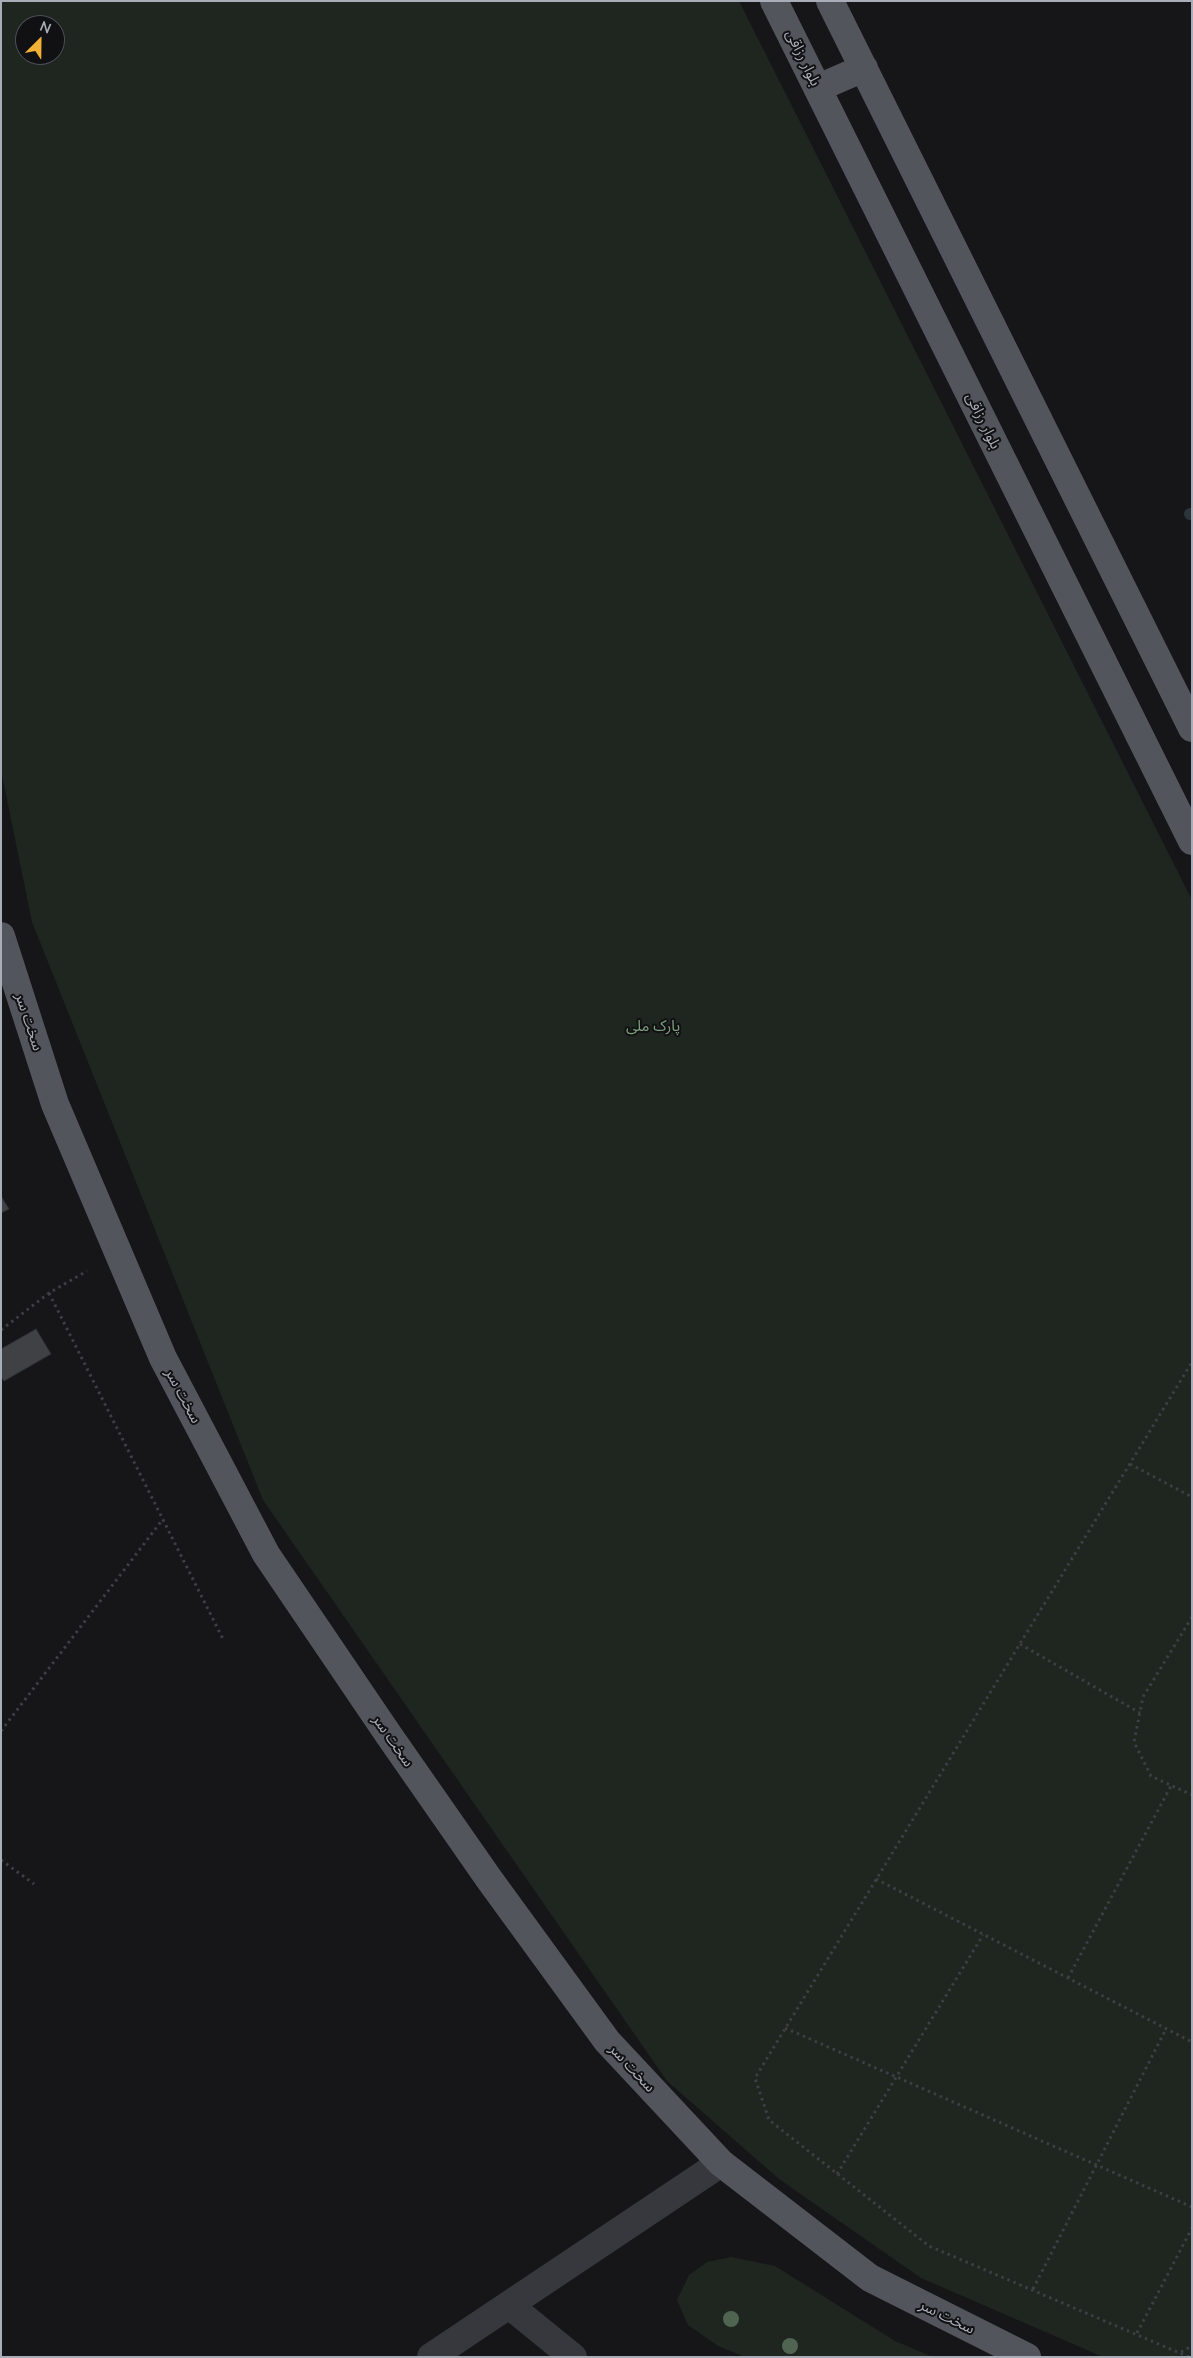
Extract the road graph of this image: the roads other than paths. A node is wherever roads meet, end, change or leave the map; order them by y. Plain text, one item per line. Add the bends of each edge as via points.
1 (774, 1) edge
2 (830, 1) edge
3 (864, 68) junction
4 (818, 88) junction
5 (1192, 728) edge
6 (1192, 841) edge
7 (1, 936) edge
8 (721, 2163) junction
9 (509, 2305) junction
10 (431, 2357) edge
11 (573, 2357) edge
12 (1027, 2357) edge

1 - 4 main road, بلوار رزاقی
2 - 3 main road
3 - 4 main road
3 - 5 main road
4 - 6 main road, بلوار رزاقی
7 - 8 main road, سخت سر via 56,1104 163,1358 266,1554 427,1791 607,2041
8 - 9 street
8 - 12 main road, سخت سر via 870,2278
9 - 10 street
9 - 11 street

